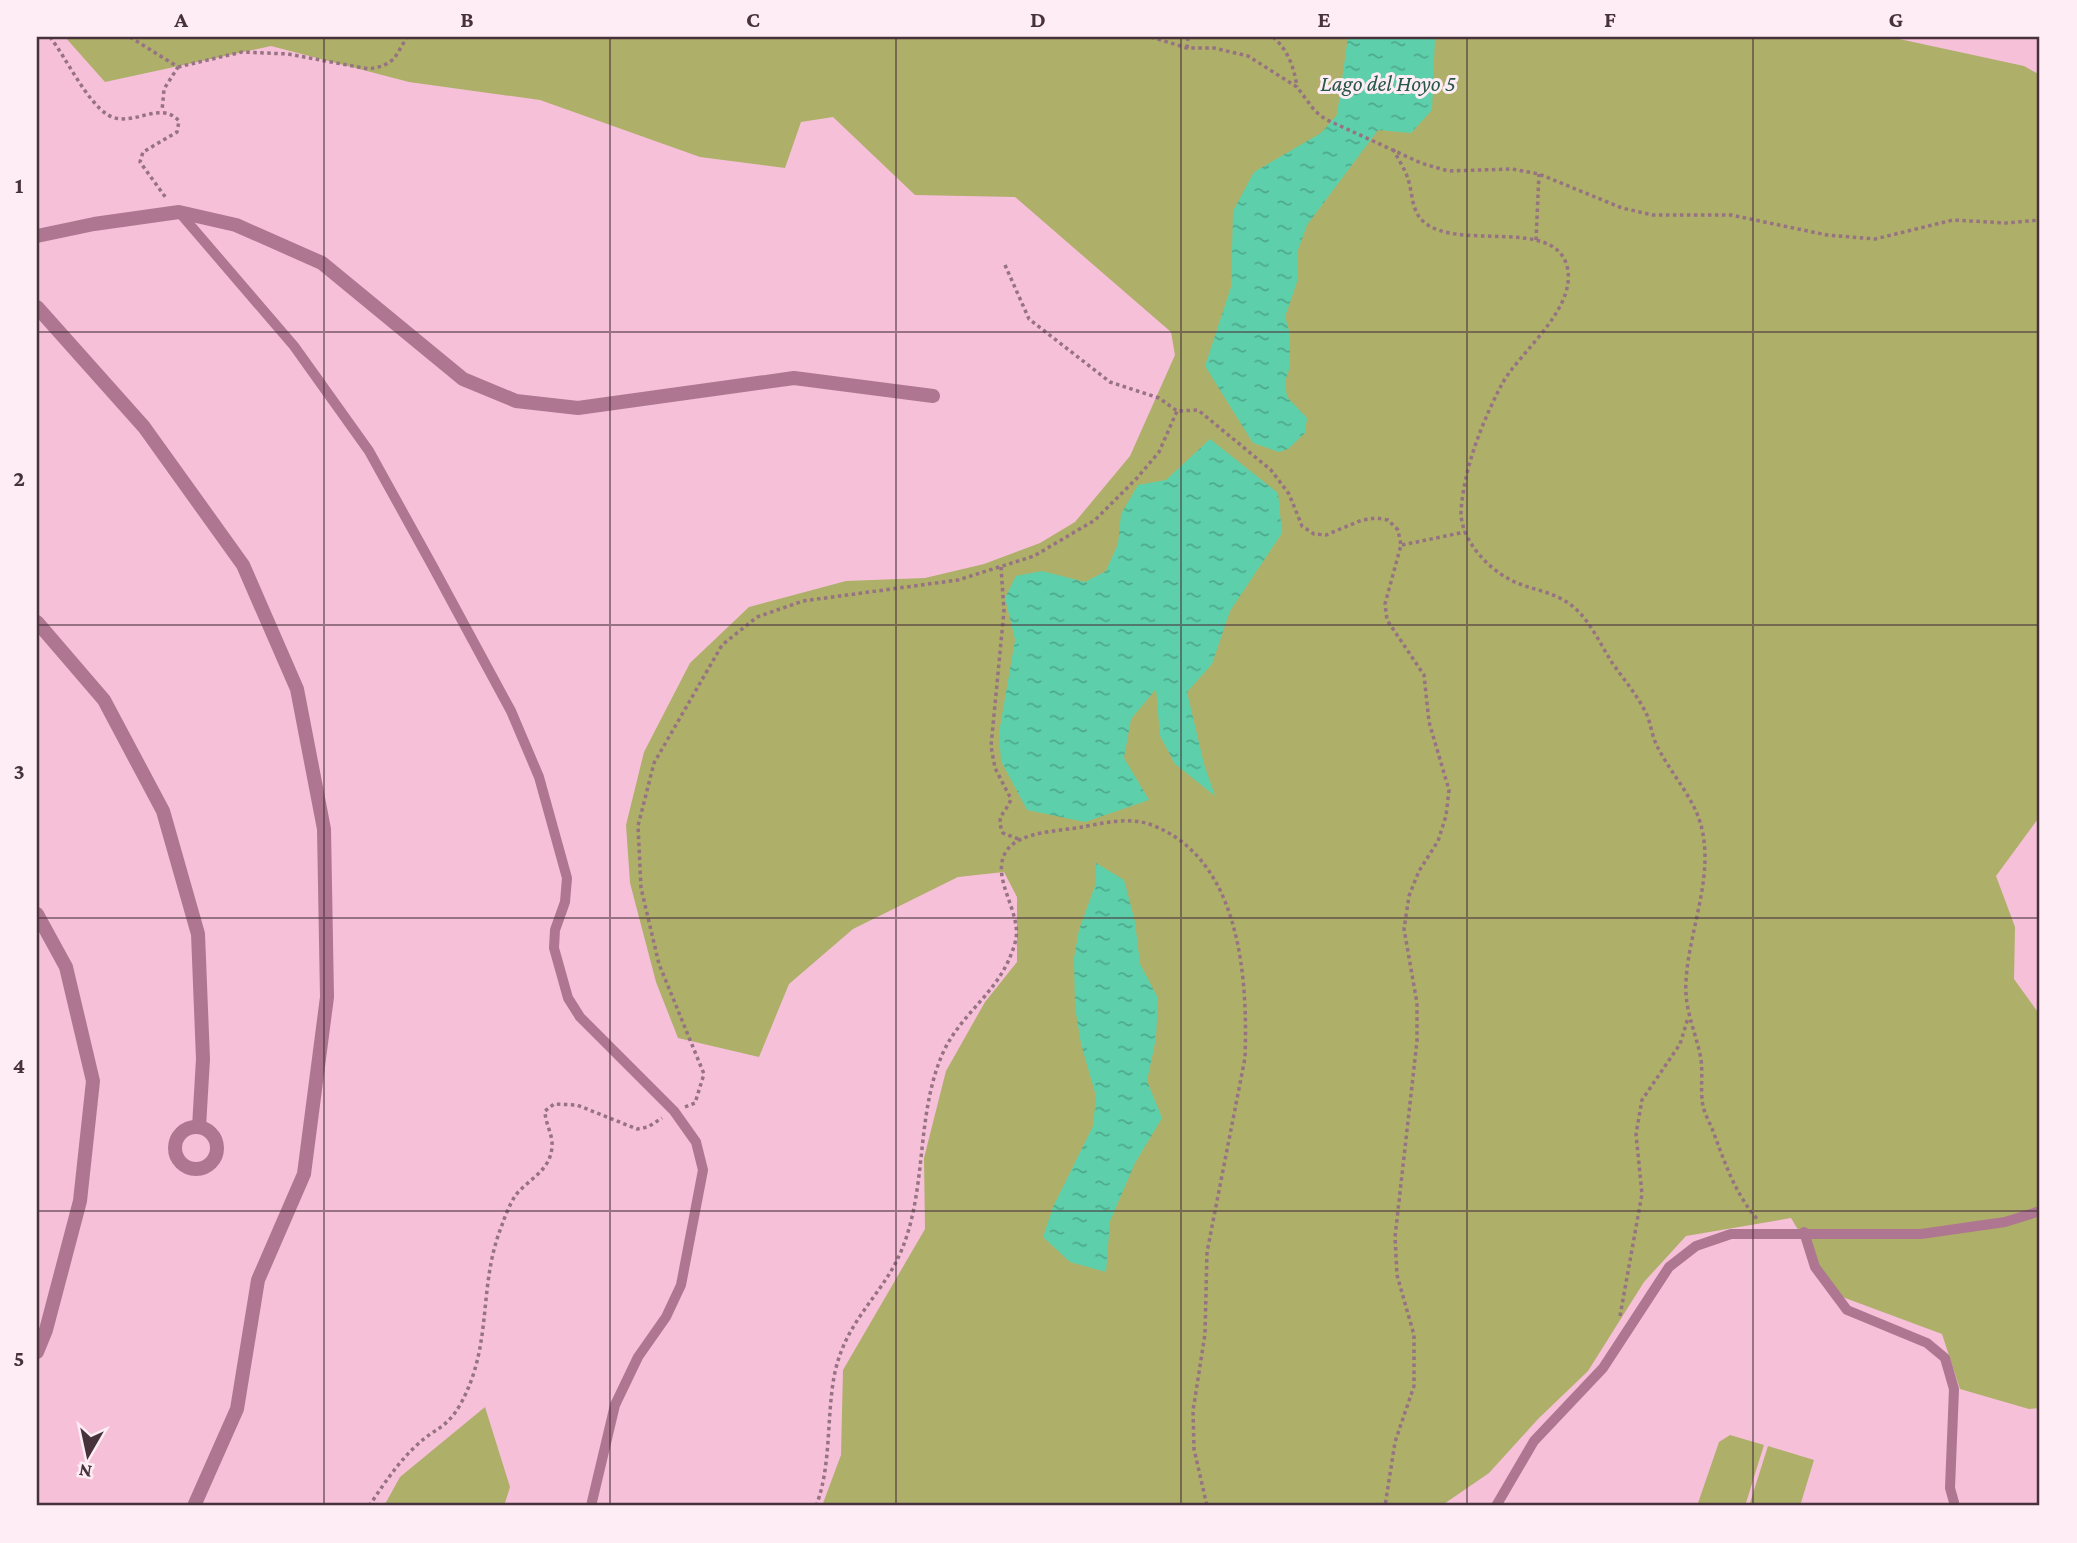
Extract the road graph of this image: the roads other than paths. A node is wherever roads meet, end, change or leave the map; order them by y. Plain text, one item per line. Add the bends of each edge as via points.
1 (180, 212) junction
2 (37, 236) edge
3 (37, 307) edge
4 (933, 396) dead end
5 (37, 622) edge
6 (37, 914) edge
7 (199, 1127) dead end
8 (2040, 1211) edge
9 (1804, 1232) junction
10 (37, 1352) edge
11 (194, 1506) edge
12 (591, 1506) edge
13 (1496, 1506) edge
14 (1955, 1506) edge

1 - 2 street
1 - 4 street via 236,225 322,263 463,379 516,401 578,408 794,378
1 - 12 lane via 295,346 369,451 511,711 539,776 567,878 554,948 568,998 580,1017 674,1111 696,1142 703,1170 681,1285 615,1405
3 - 11 street via 144,427 243,565 297,689 324,829 327,997 304,1174 258,1280 237,1409
5 - 7 street via 104,700 163,811 198,934 203,1059
6 - 10 street via 66,967 93,1081 80,1201
8 - 9 lane via 2005,1222 1921,1234
9 - 13 lane via 1731,1234 1696,1246 1669,1266 1603,1368 1534,1441
9 - 14 lane via 1815,1268 1847,1310 1927,1343 1945,1358 1954,1389 1950,1488

